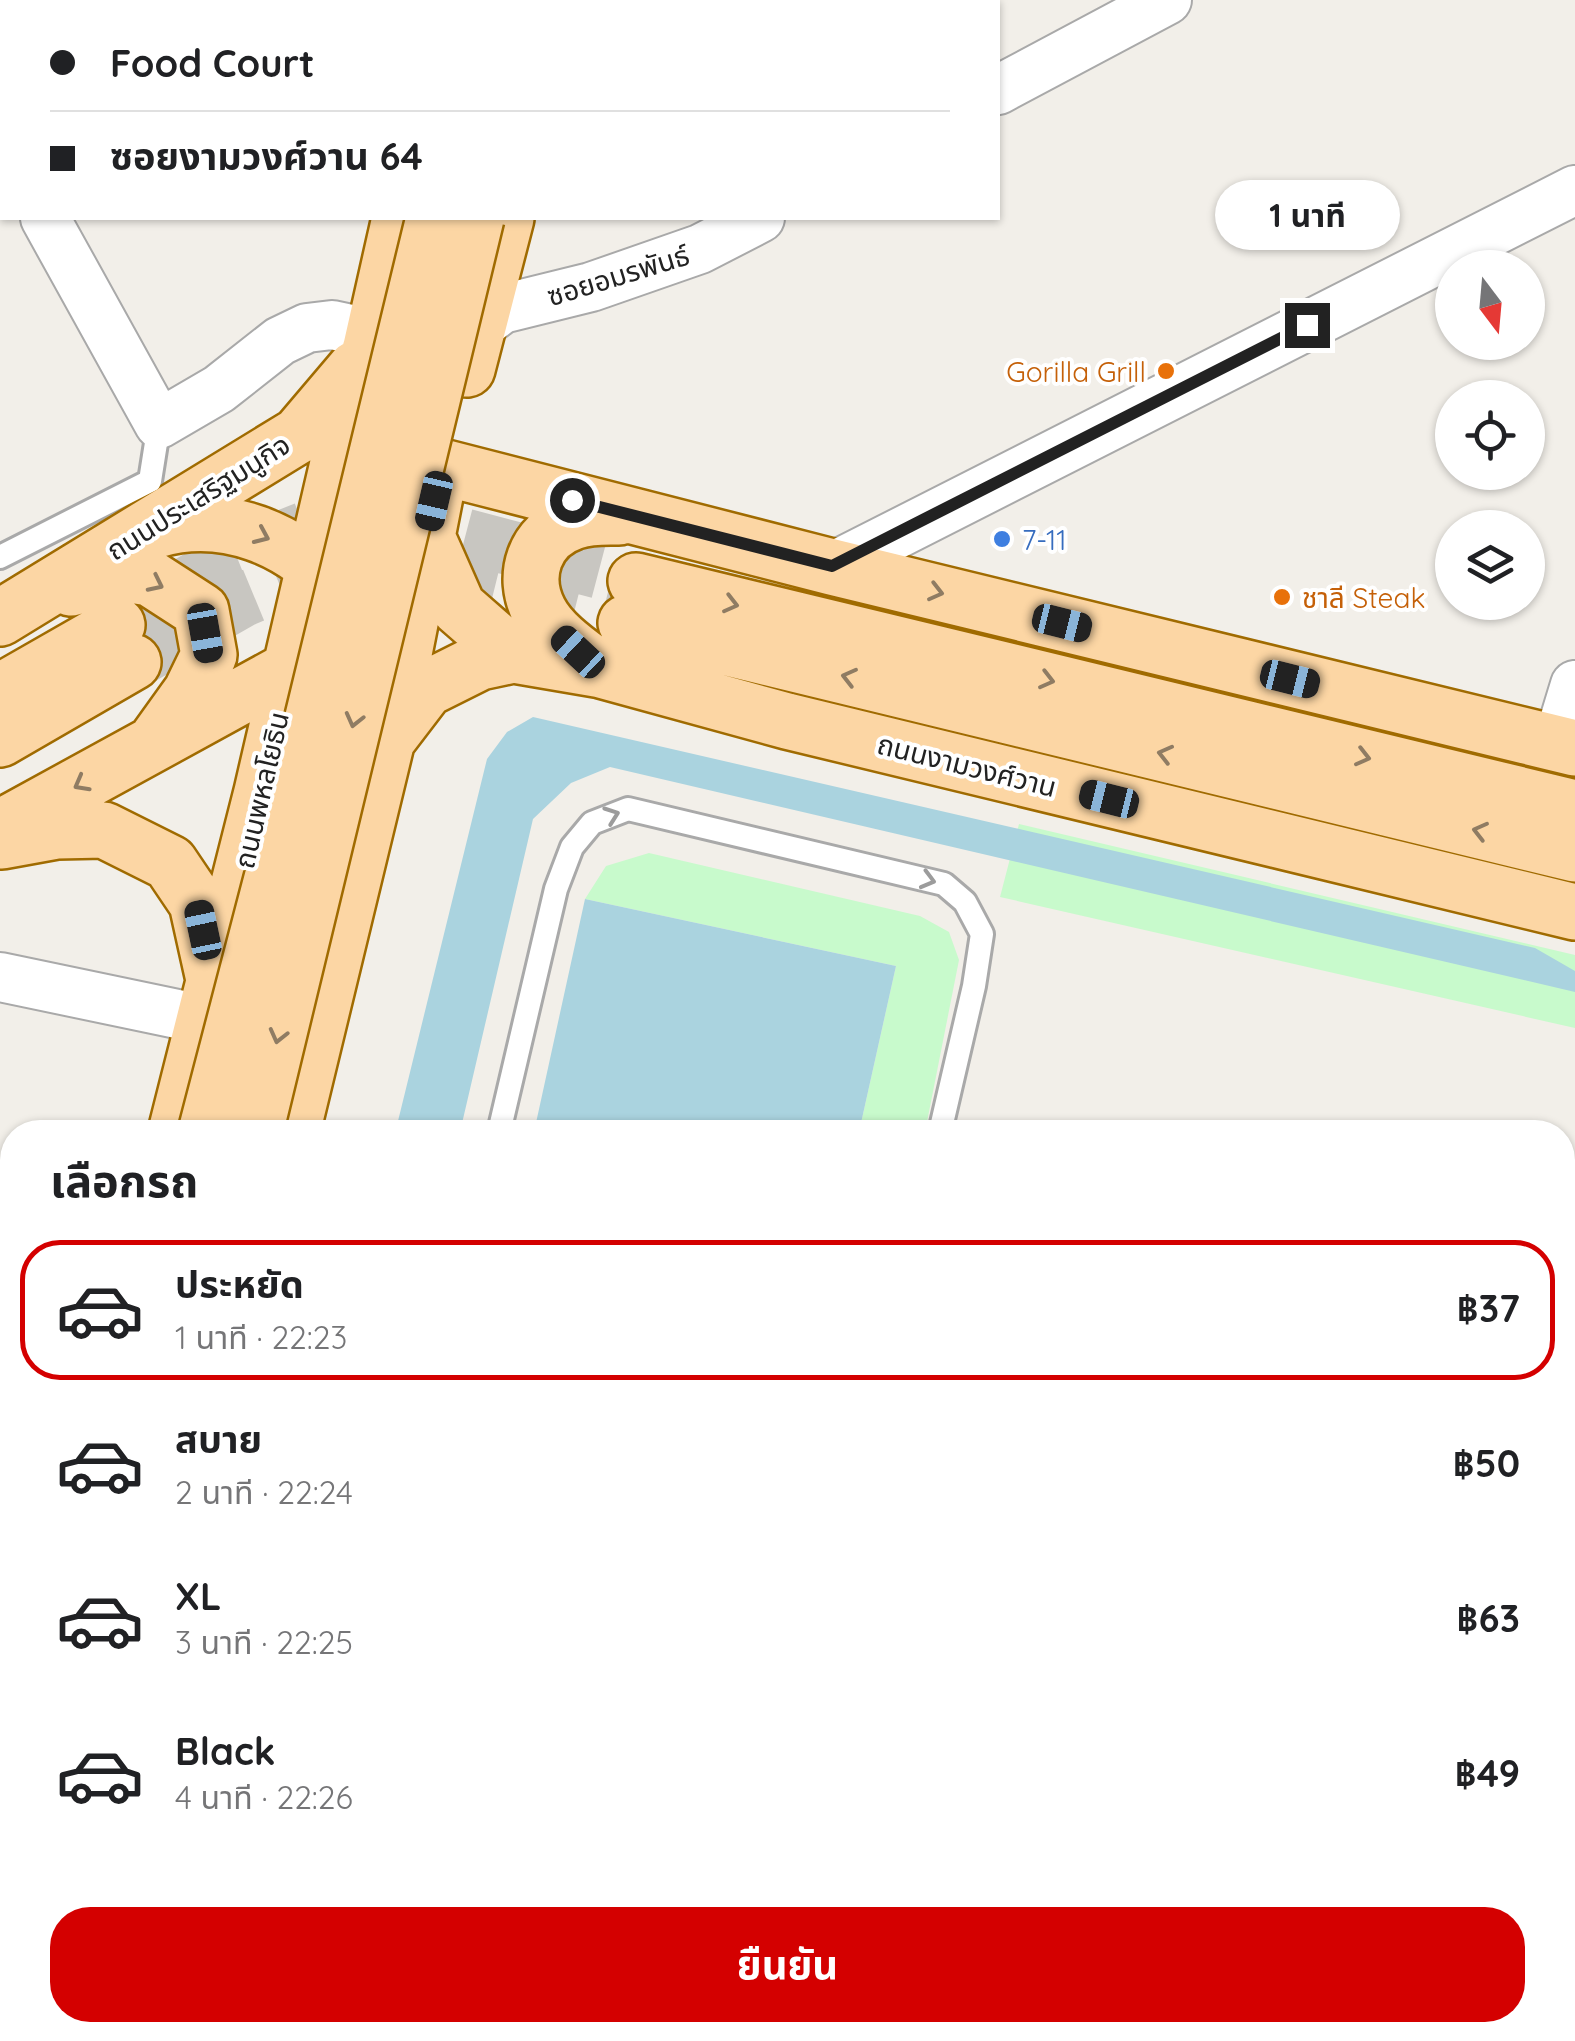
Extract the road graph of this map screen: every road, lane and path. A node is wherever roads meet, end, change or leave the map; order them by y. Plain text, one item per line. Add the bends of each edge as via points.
1 (1167, 0) edge
2 (1000, 89) edge
3 (1575, 190) edge
4 (46, 220) edge
5 (400, 220) edge
6 (434, 220) edge
7 (476, 220) edge
8 (505, 220) edge
9 (756, 220) edge
10 (477, 328) junction
11 (373, 341) junction
12 (159, 424) junction
13 (342, 446) junction
14 (419, 491) junction
15 (201, 496) junction
16 (637, 518) junction
17 (134, 536) junction
18 (832, 566) junction
19 (330, 584) junction
20 (10, 592) edge
21 (513, 655) junction
22 (289, 670) junction
23 (602, 670) junction
24 (1575, 685) edge
25 (0, 692) edge
26 (391, 718) junction
27 (0, 738) edge
28 (154, 744) junction
29 (1566, 746) edge
30 (1575, 808) edge
31 (0, 828) edge
32 (0, 842) edge
33 (1575, 854) edge
34 (1575, 912) edge
35 (0, 977) edge
36 (210, 1002) junction
37 (322, 1005) junction
38 (179, 1120) edge
39 (209, 1120) edge
40 (258, 1120) edge
41 (295, 1120) edge
42 (502, 1120) edge
43 (943, 1120) edge

1 - 2 street
3 - 18 street
4 - 12 street
5 - 11 main road, ถนนพหลโยธิน
6 - 39 main road, ถนนพหลโยธิน, bridge
7 -> 40 main road, bridge
8 - 10 main road
9 - 10 street, ซอยอมรพันธ์ via 700,249 502,309
10 - 14 main road
11 - 12 street via 332,325 306,328
11 - 13 main road, ถนนพหลโยธิน
11 - 14 main road
11 - 15 main road, ถนนประเสริฐมนูกิจ via 299,435
12 - 20 lane via 150,480
13 - 14 main road
13 - 15 main road via 252,485
13 - 19 main road, ถนนพหลโยธิน
14 - 16 main road
14 - 19 main road
14 - 21 main road via 458,607
14 - 26 main road
15 - 17 main road, ถนนประเสริฐมนูกิจ
16 - 18 main road
16 - 23 main road via 571,522 539,547 529,569 540,614
17 -> 19 main road via 184,522 227,524 294,552
17 - 20 main road, ถนนประเสริฐมนูกิจ
18 -> 29 main road
19 - 22 main road, ถนนพหลโยธิน
19 - 26 main road via 358,612
20 -> 28 main road via 118,573 150,578 201,611 209,655
21 - 23 main road, ถนนงามวงศ์วาน
21 - 26 main road, ถนนงามวงศ์วาน via 480,662 426,689
22 - 28 main road
22 - 36 main road, ถนนพหลโยธิน
23 - 34 main road, ถนนงามวงศ์วาน
24 - 29 street
25 - 27 main road via 125,643
26 - 37 main road
28 -> 31 main road
33 -> 30 main road, ถนนงามวงศ์วาน via 632,602
32 - 36 main road via 104,830 170,863 197,904
35 - 36 street
36 - 37 main road via 229,952 244,934 270,922 295,923 310,932 323,961
36 - 38 main road, ถนนพหลโยธิน
37 - 41 main road
42 -> 43 lane via 572,846 592,823 628,809 944,884 966,902 982,934

